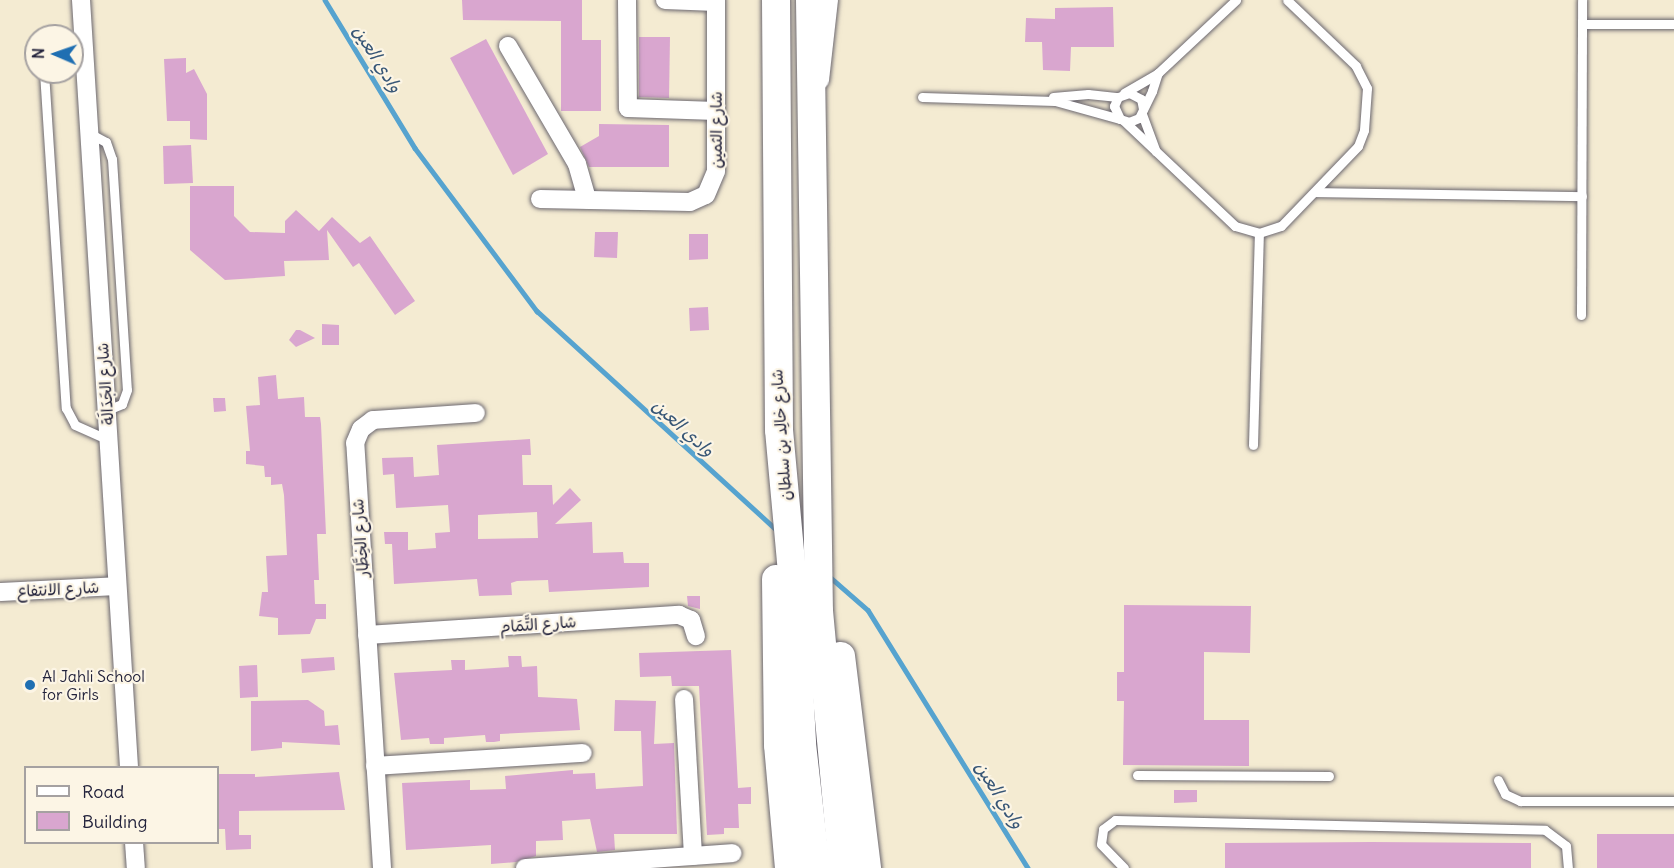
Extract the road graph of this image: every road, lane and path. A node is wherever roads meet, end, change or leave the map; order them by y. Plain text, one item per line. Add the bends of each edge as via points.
1 (81, 0) edge
2 (627, 0) edge
3 (665, 0) edge
4 (776, 0) edge
5 (810, 0) edge
6 (829, 0) edge
7 (1236, 0) edge
8 (1287, 0) edge
9 (1582, 0) edge
10 (716, 1) edge
11 (78, 24) edge
12 (1582, 24) junction
13 (1674, 24) edge
14 (508, 46) dead end
15 (1158, 73) junction
16 (45, 84) edge
17 (83, 84) edge
18 (1121, 95) junction
19 (922, 97) dead end
20 (1042, 100) junction
21 (716, 111) junction
22 (1142, 111) junction
23 (1122, 120) junction
24 (810, 126) junction
25 (1156, 152) junction
26 (1315, 192) junction
27 (1582, 196) junction
28 (540, 199) dead end
29 (587, 200) junction
30 (1259, 232) junction
31 (1581, 315) dead end
32 (476, 413) dead end
33 (109, 440) junction
34 (1253, 445) dead end
35 (117, 586) junction
36 (0, 592) edge
37 (367, 635) junction
38 (696, 636) dead end
39 (684, 699) dead end
40 (842, 741) junction
41 (790, 745) junction
42 (584, 753) dead end
43 (129, 766) edge
44 (375, 766) junction
45 (1137, 775) dead end
46 (1329, 776) dead end
47 (1498, 780) dead end
48 (1674, 801) edge
49 (134, 844) edge
50 (732, 854) dead end
51 (693, 856) junction
52 (136, 868) edge
53 (382, 868) edge
54 (525, 868) edge
55 (789, 868) edge
56 (816, 868) edge
57 (843, 868) edge
58 (867, 868) edge
59 (1124, 868) edge
60 (1568, 868) edge

1 - 11 street, شارع الجَدَالَة
2 - 21 street via 628,108
3 - 10 street, شارع الثمين
4 - 41 main road, شارع خالِد بن سلطان via 779,430 794,594
5 - 24 main road
6 - 24 street via 825,58
7 - 15 lane
8 - 26 lane via 1356,66 1366,88 1364,129 1358,146
9 - 12 lane
10 - 21 street, شارع الثمين
12 - 13 lane
12 - 27 lane
14 - 29 street via 577,164
15 - 18 lane
15 - 22 lane
16 - 33 lane via 66,408 75,425
17 - 33 street, شارع الجَدَالَة
18 - 20 lane via 1080,94
18 - 22 lane via 1138,96
18 - 23 lane via 1114,111
19 - 20 lane
20 - 23 lane via 1082,106
21 - 29 street, شارع الثمين via 715,180 706,195 690,202
22 - 23 lane via 1134,121
22 - 25 lane
23 - 25 lane
24 - 40 main road via 816,430
25 - 30 lane via 1228,222 1243,230
26 - 27 lane
26 - 30 lane via 1281,226
27 - 31 lane
28 - 29 street, شارع الثمين
30 - 34 lane
32 - 37 street, شارع الخِطَّار via 373,420 357,435
33 - 35 street, شارع الجَدَالَة
35 - 36 street, شارع الانتفاع
35 - 43 street, شارع الجَدَالَة
37 - 38 street, شارع التَّمَام via 679,615 692,620
37 - 44 street, شارع الخِطَّار
39 - 51 street
40 - 57 main road
40 - 58 main road
41 - 55 main road
41 - 56 main road, شارع خالِد بن سلطان
42 - 44 street
44 - 53 street, شارع الخِطَّار
45 - 46 lane
47 - 48 lane via 1506,794 1520,801
49 - 52 street
50 - 51 street
51 - 54 street
59 - 60 lane via 1101,844 1103,829 1115,820 1545,830 1566,846

